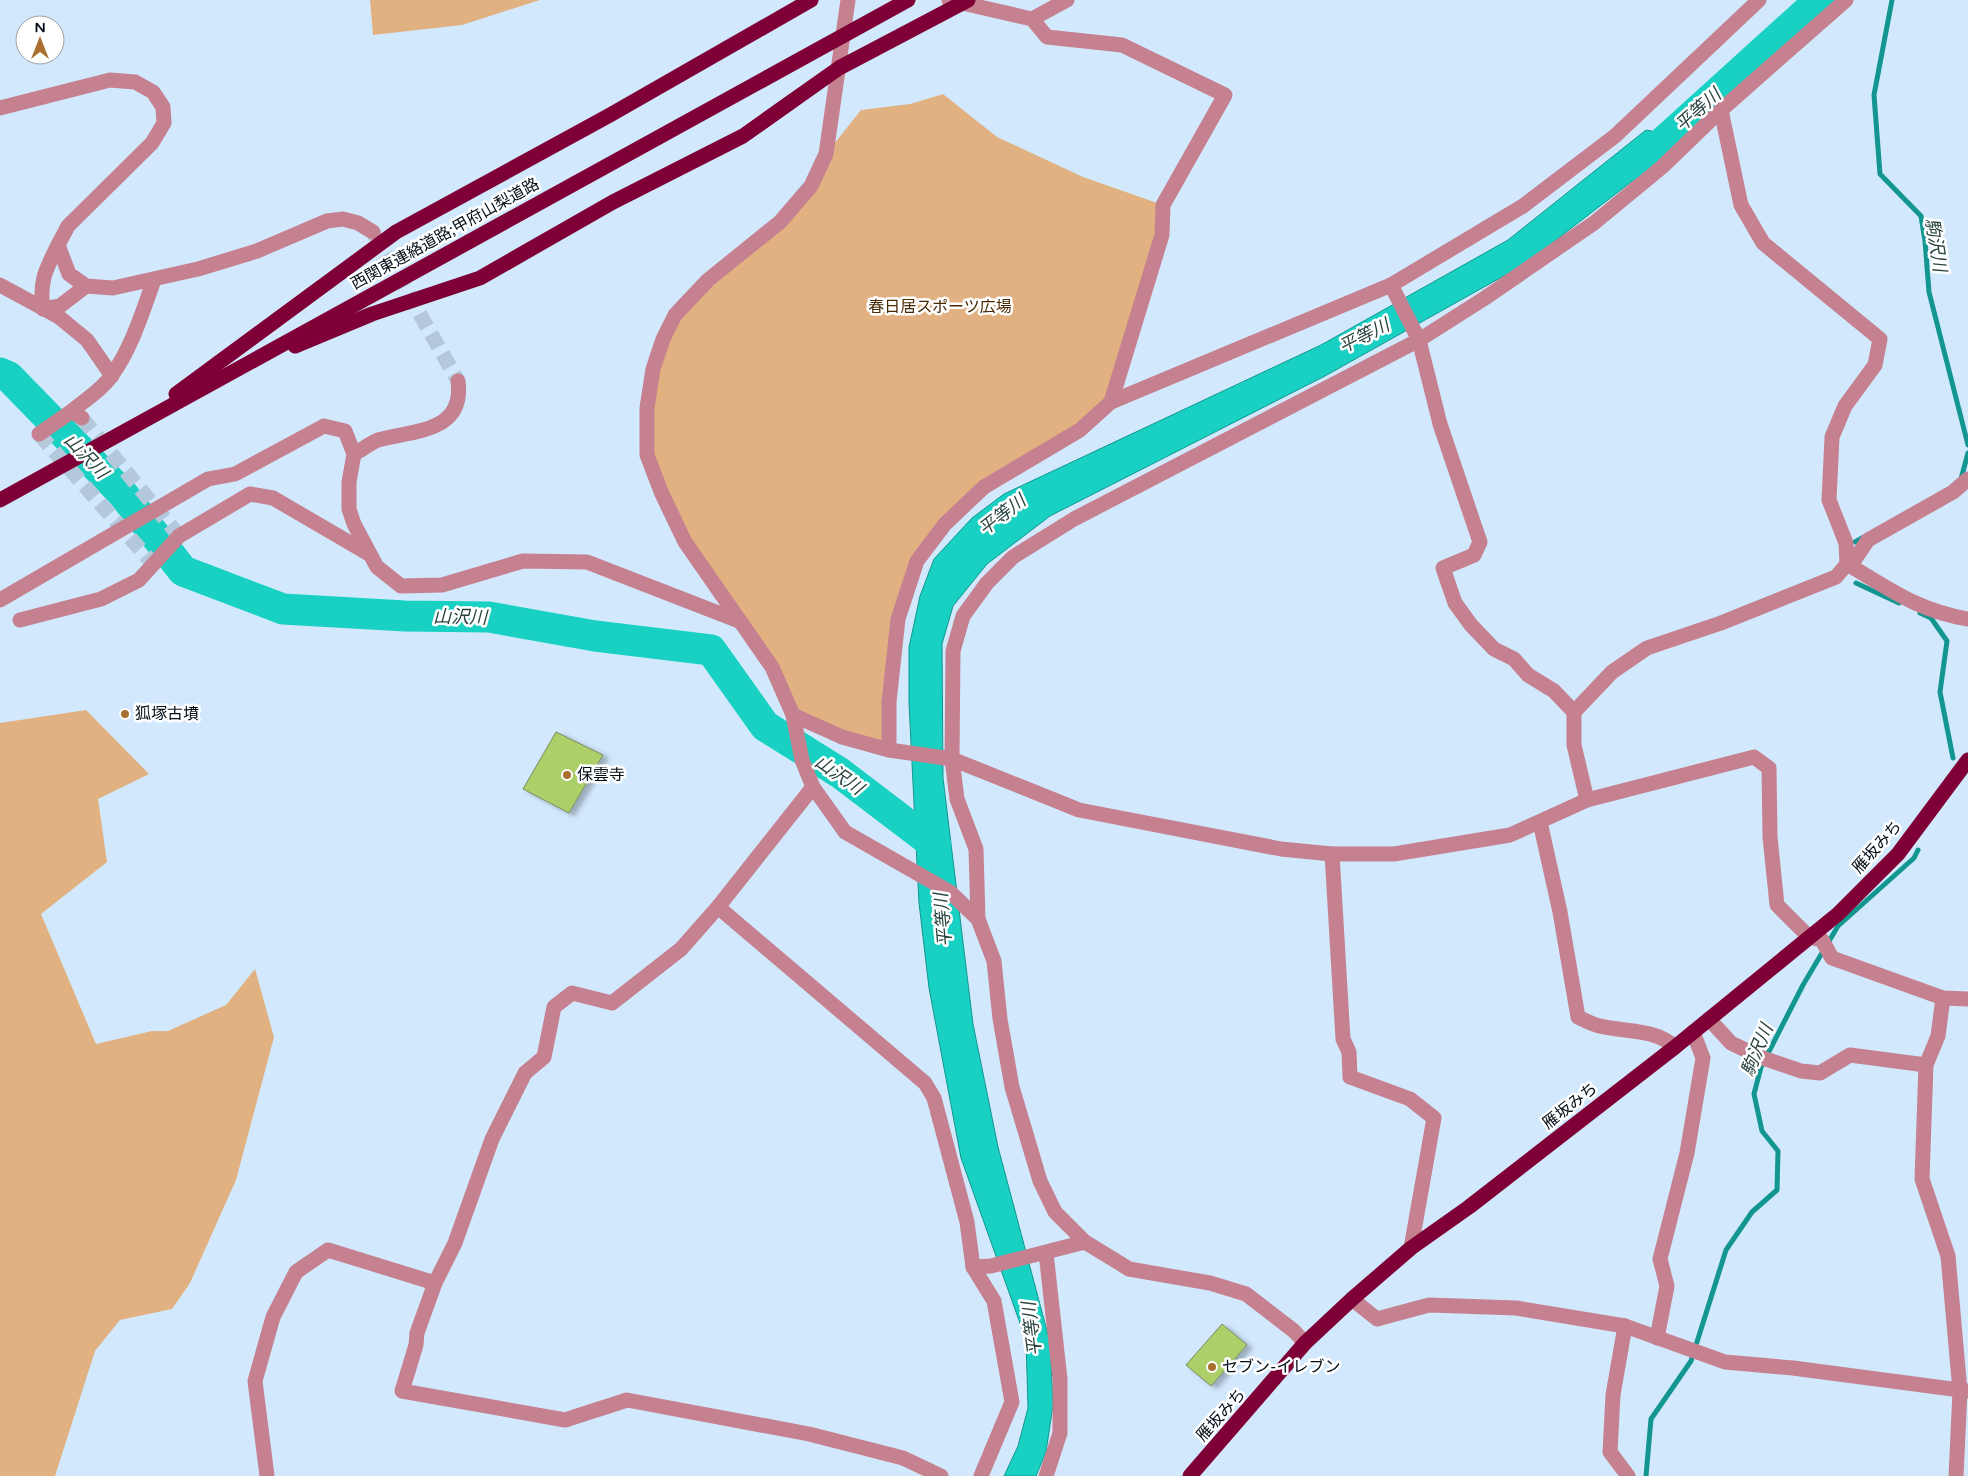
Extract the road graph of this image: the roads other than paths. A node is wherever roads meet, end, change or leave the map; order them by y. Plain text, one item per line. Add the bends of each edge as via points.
1 (811, 0) edge
2 (848, 0) edge
3 (908, 0) edge
4 (949, 0) edge
5 (968, 0) edge
6 (1067, 0) edge
7 (1759, 0) edge
8 (1846, 0) edge
9 (1032, 19) junction
10 (838, 68) junction
11 (0, 108) edge
12 (1721, 110) junction
13 (373, 232) tunnel mouth
14 (58, 245) junction
15 (154, 280) junction
16 (0, 285) edge
17 (1391, 285) junction
18 (86, 286) junction
19 (43, 308) junction
20 (1419, 340) junction
21 (229, 373) junction
22 (112, 376) junction
23 (458, 380) tunnel mouth
24 (1111, 402) junction
25 (39, 434) dead end
26 (120, 435) junction
27 (354, 454) junction
28 (1968, 479) edge
29 (0, 500) edge
30 (371, 555) junction
31 (1847, 564) junction
32 (0, 600) edge
33 (1968, 619) edge
34 (20, 620) dead end
35 (740, 621) junction
36 (1574, 712) junction
37 (794, 720) junction
38 (889, 750) junction
39 (952, 759) junction
40 (1968, 760) edge
41 (813, 787) junction
42 (1587, 800) junction
43 (1540, 822) junction
44 (1332, 854) junction
45 (718, 907) junction
46 (978, 919) junction
47 (1816, 938) junction
48 (1943, 998) junction
49 (1968, 999) edge
50 (1709, 1019) junction
51 (1693, 1032) junction
52 (1675, 1047) junction
53 (1926, 1066) junction
54 (1085, 1242) junction
55 (1411, 1248) junction
56 (1041, 1253) junction
57 (973, 1267) junction
58 (435, 1283) junction
59 (1352, 1299) junction
60 (1625, 1326) junction
61 (1656, 1338) junction
62 (1304, 1343) junction
63 (1964, 1391) edge
64 (267, 1476) edge
65 (941, 1476) edge
66 (981, 1476) edge
67 (1046, 1476) edge
68 (1190, 1476) edge
69 (1628, 1476) edge
70 (1956, 1476) edge

1 - 26 highway via 396,232
2 - 10 street
3 - 21 highway, 西関東連絡道路;甲府山梨道路
4 - 9 street
5 - 10 highway
6 - 9 street
7 - 17 street via 1616,136 1522,206
8 - 12 street
9 - 24 street via 1047,37 1122,44 1224,95 1163,205 1162,235
10 - 21 highway via 743,136 613,202 480,278 372,314
10 - 35 street via 826,154 811,186 780,222 708,280 675,316 653,369 646,408 647,454 662,494 685,542
11 - 14 street via 110,80 135,82 153,92 163,107 164,123 152,143 68,226
12 - 20 street via 1662,167 1594,223
12 - 31 street via 1742,205 1763,244 1880,339 1875,366 1845,406 1832,438 1829,500 1846,543
13 - 15 street via 343,219 327,222 257,251
14 - 18 street via 69,274
14 - 19 street via 40,289
15 - 18 street via 113,288
15 - 22 street via 132,339
16 - 19 street
17 - 20 street
17 - 24 street
18 - 19 street via 60,306
19 - 22 street via 60,317 87,340
20 - 36 street via 1440,424 1480,542 1474,555 1442,568 1455,603 1494,649 1514,659 1528,675 1554,691
20 - 39 street via 1074,519 1013,557 963,616 953,650
21 - 26 highway, 西関東連絡道路;甲府山梨道路
22 - 25 street via 77,414
23 - 27 street via 460,395 442,422 420,432 377,441
24 - 38 street via 1080,430 984,487 945,524 917,562 898,619 889,702
26 - 29 highway, 西関東連絡道路;甲府山梨道路
27 - 30 street via 350,509 356,529
27 - 32 street via 345,430 324,426 235,474 208,479
28 - 31 street via 1953,492 1868,540 1853,562
30 - 34 street via 273,498 250,494 179,536 140,580 100,599
30 - 35 street via 377,567 401,586 442,586 523,561 587,562
31 - 33 street via 1911,602 1941,614
31 - 36 street via 1836,577 1721,623 1647,648 1612,672
35 - 37 street via 772,667
36 - 42 street via 1574,745
37 - 38 street
37 - 41 street via 802,760
38 - 39 street
39 - 44 street via 1080,810 1281,849
39 - 46 street via 957,799 976,850
40 - 47 highway, 雁坂みち via 1898,854
41 - 45 street
41 - 46 street via 845,832 950,892
42 - 43 street
42 - 47 street via 1754,757 1769,768 1770,837 1777,905
43 - 44 street via 1510,835 1394,854
43 - 52 street via 1578,1017 1597,1025 1666,1038
44 - 55 street via 1344,1039 1349,1052 1350,1077 1410,1099 1434,1118
45 - 57 street via 925,1083 934,1098 967,1222
45 - 58 street via 681,949 612,1003 572,994 554,1007 544,1057 526,1073 492,1139 455,1243
46 - 54 street via 994,961 1012,1087 1040,1181 1055,1212
47 - 48 street via 1832,958
47 - 50 highway, 雁坂みち
48 - 49 street
48 - 53 street via 1938,1036
50 - 51 highway, 雁坂みち
50 - 53 street via 1731,1044 1801,1071 1820,1073 1850,1055
51 - 52 highway, 雁坂みち
51 - 61 street via 1703,1058 1687,1153 1660,1259 1667,1286
52 - 55 highway, 雁坂みち via 1470,1207
53 - 63 street via 1922,1179 1948,1256
54 - 56 street
54 - 62 street via 1129,1269 1210,1283 1246,1294 1294,1331
55 - 59 highway, 雁坂みち
56 - 57 street via 991,1266
56 - 67 street via 1060,1379 1060,1433
57 - 66 street via 994,1300 1012,1402
58 - 64 street via 328,1250 296,1272 273,1317 255,1381
58 - 65 street via 417,1333 402,1391 565,1420 627,1400 809,1434 903,1458
59 - 60 street via 1377,1319 1429,1305 1516,1308
59 - 62 highway, 雁坂みち
60 - 61 street
60 - 69 street via 1613,1395 1610,1452
61 - 63 street via 1725,1362
62 - 68 highway, 雁坂みち
63 - 70 street

